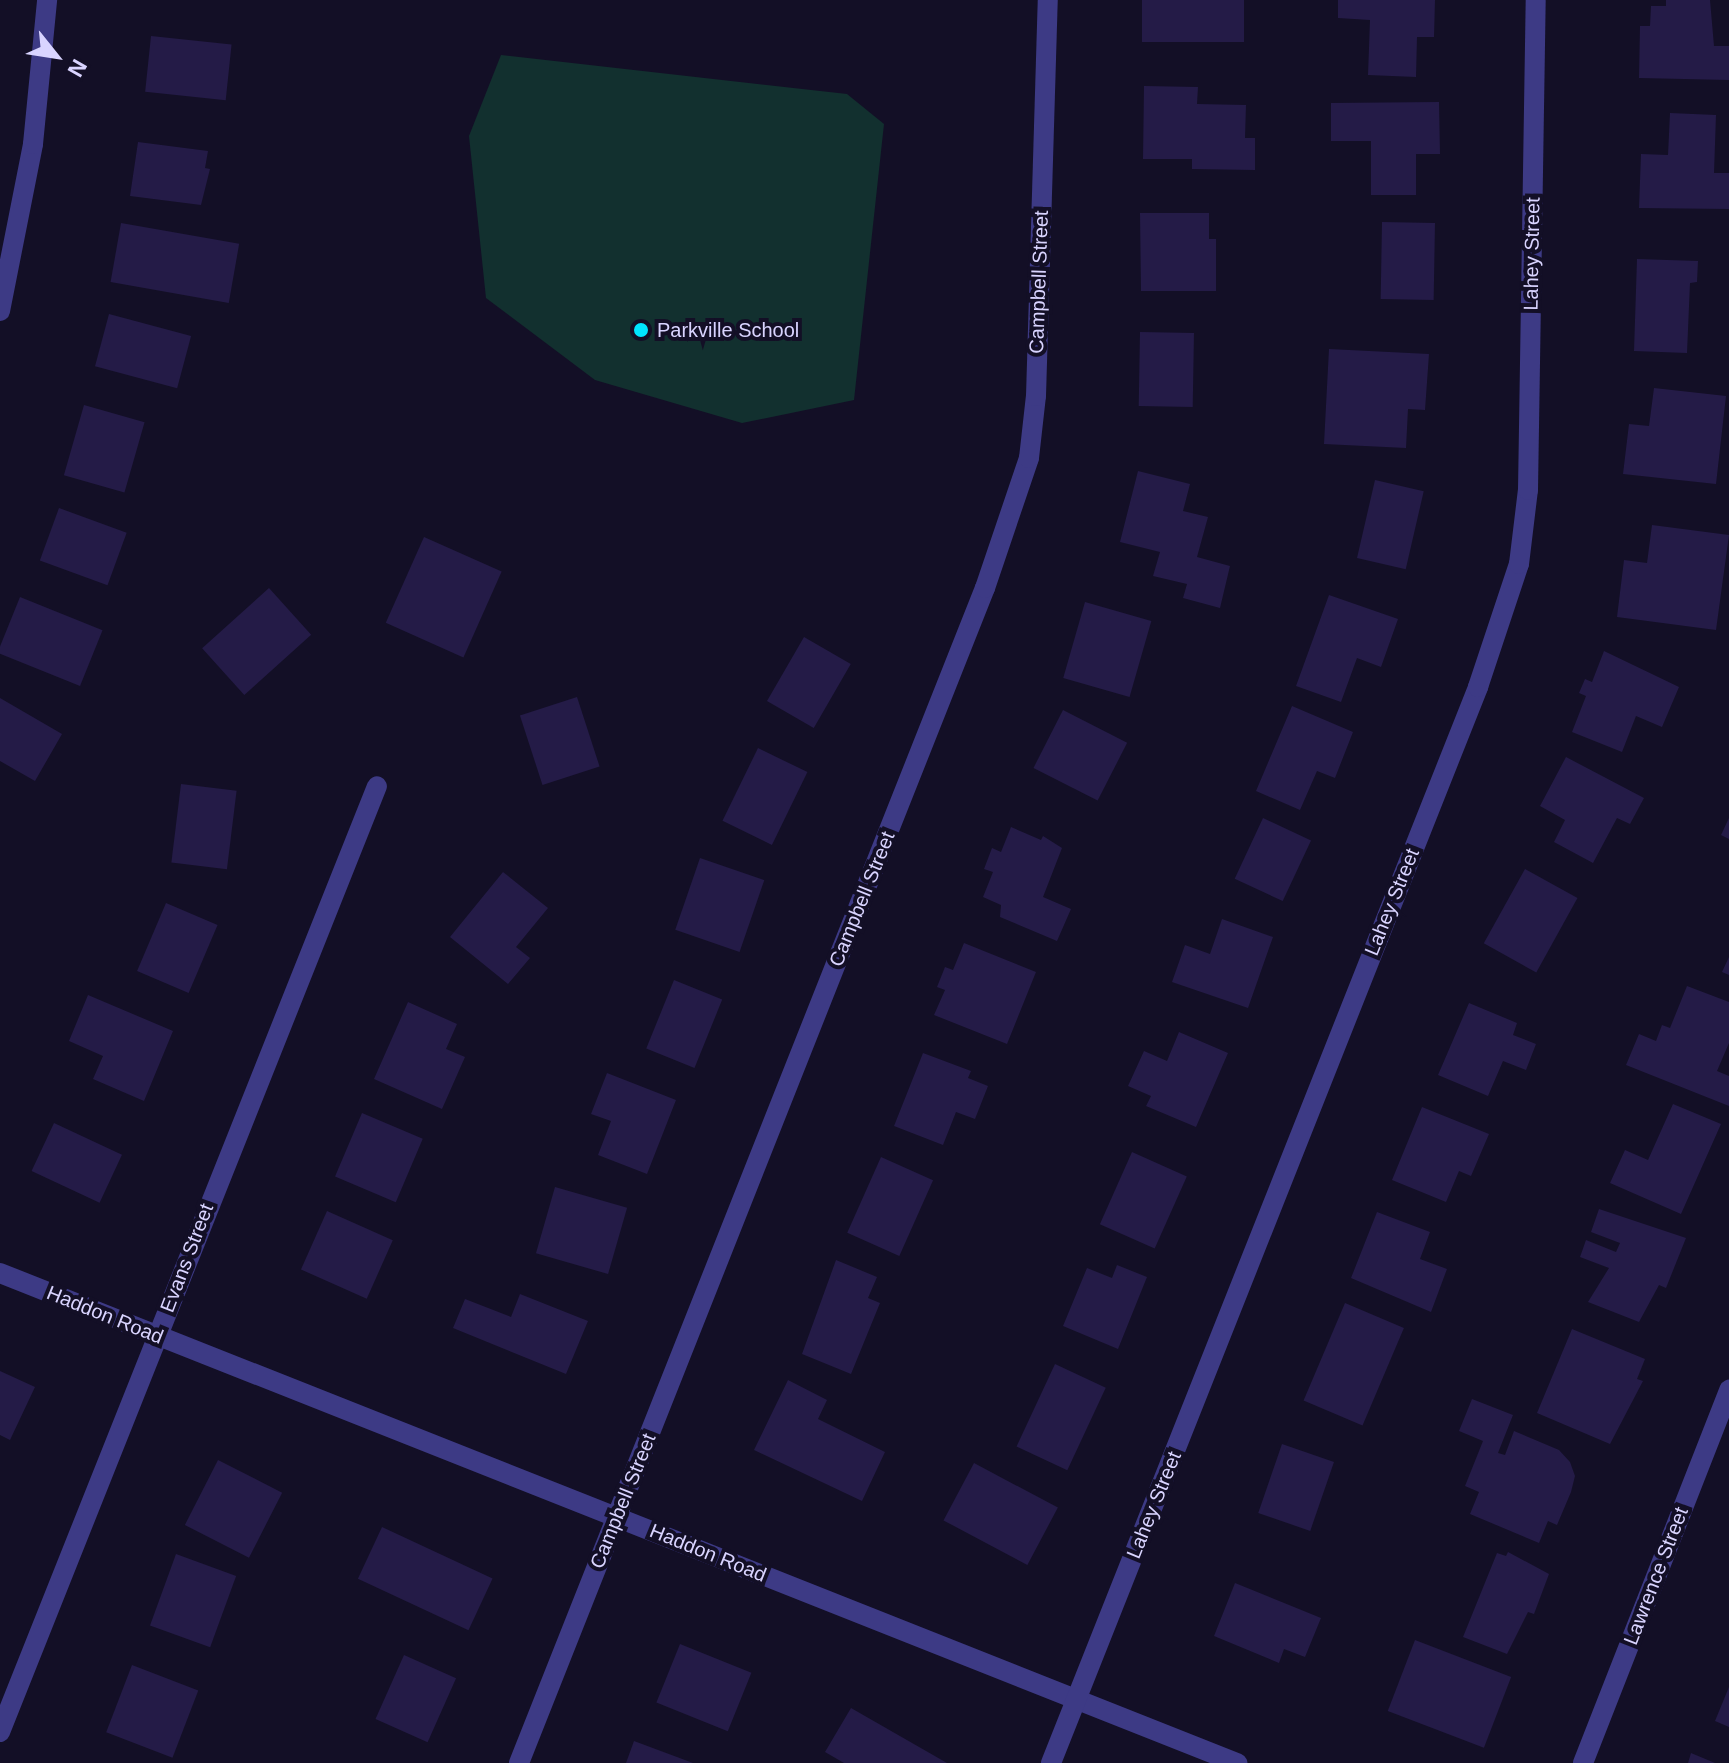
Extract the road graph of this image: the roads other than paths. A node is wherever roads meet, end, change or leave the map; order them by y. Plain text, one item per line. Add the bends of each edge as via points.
1 (47, 0) edge
2 (1048, 0) edge
3 (1536, 0) edge
4 (0, 311) edge
5 (377, 786) dead end
6 (0, 1273) edge
7 (157, 1335) junction
8 (1729, 1390) edge
9 (616, 1517) junction
10 (1077, 1699) junction
11 (0, 1732) edge
12 (519, 1763) edge
13 (1051, 1763) edge
14 (1237, 1763) edge
15 (1583, 1763) edge

1 - 4 street via 33,144
2 - 9 street, Campbell Street via 1036,396 1029,458 985,588
3 - 10 street, Lahey Street via 1528,490 1519,564 1478,687
5 - 7 street, Evans Street
6 - 7 street, Haddon Road
7 - 9 street, Haddon Road
7 - 11 street, Evans Street
8 - 15 street, Lawrence Street
9 - 10 street, Haddon Road
9 - 12 street, Campbell Street
10 - 13 street, Lahey Street
10 - 14 street, Haddon Road

